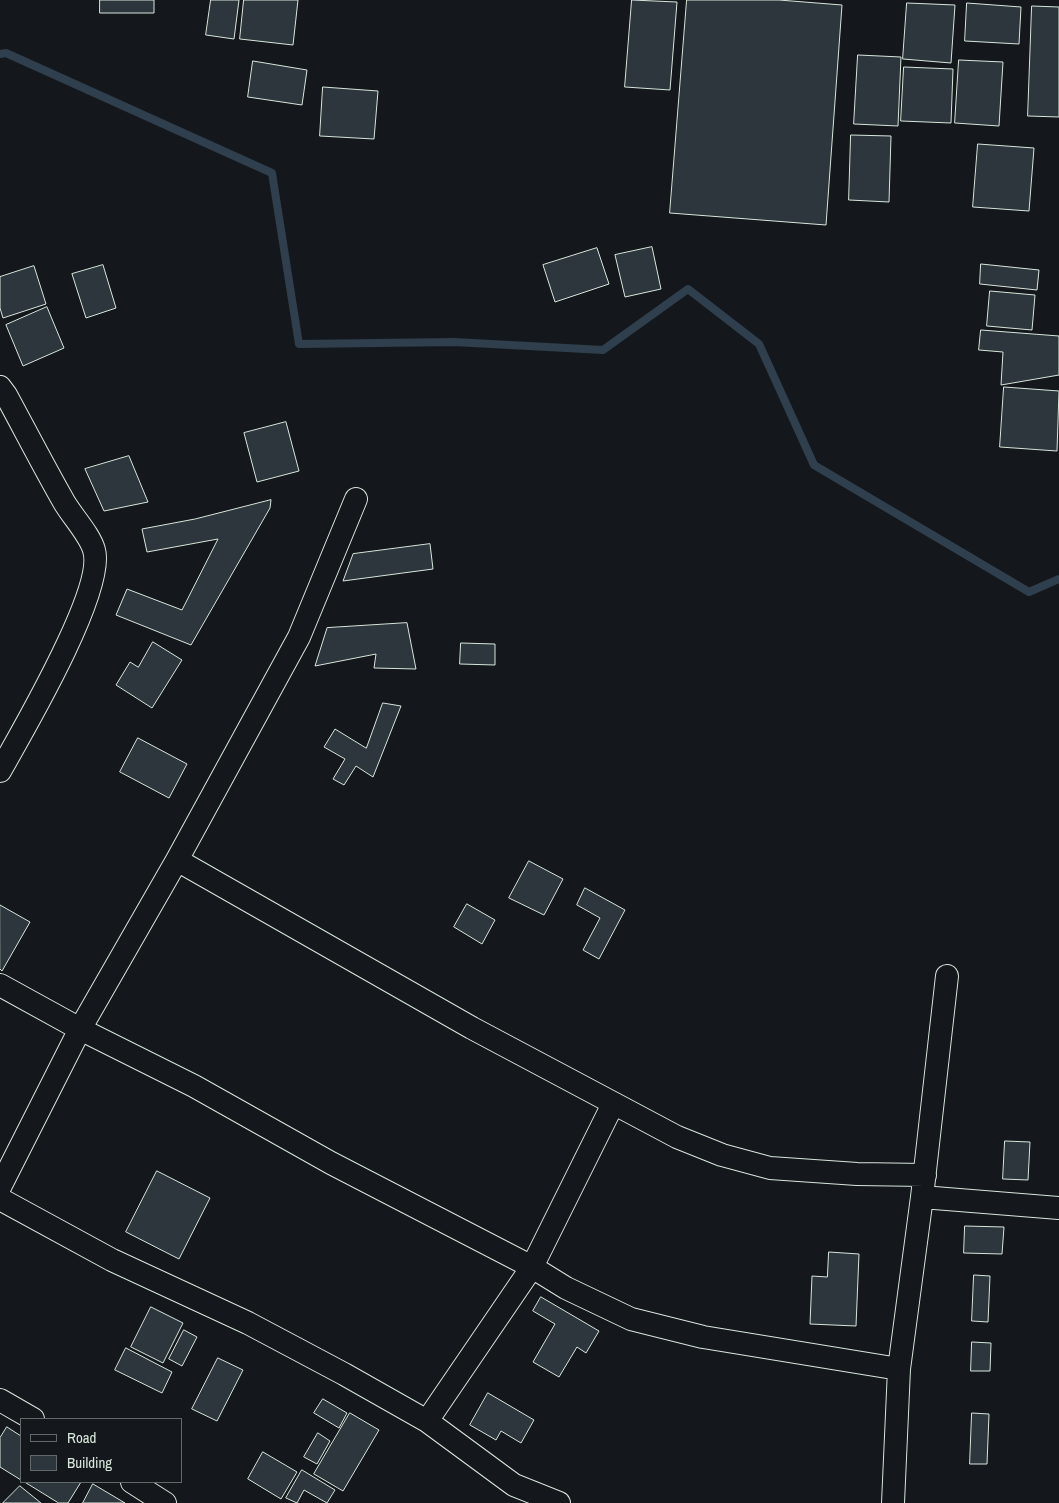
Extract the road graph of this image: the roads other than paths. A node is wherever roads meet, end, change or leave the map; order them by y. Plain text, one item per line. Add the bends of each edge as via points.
1 (0, 387) edge
2 (356, 499) dead end
3 (0, 771) edge
4 (177, 860) junction
5 (947, 976) dead end
6 (0, 985) edge
7 (80, 1029) junction
8 (613, 1104) junction
9 (0, 1186) edge
10 (924, 1186) junction
11 (0, 1199) edge
12 (1059, 1208) edge
13 (532, 1267) junction
14 (899, 1369) junction
15 (0, 1400) edge
16 (31, 1418) edge
17 (427, 1421) junction
18 (134, 1483) edge
19 (165, 1503) edge
20 (559, 1503) edge
21 (893, 1503) edge

1 - 3 street via 94,550 96,568 74,630 38,704
2 - 4 street via 299,637
4 - 7 street
4 - 8 street via 472,1028
5 - 10 street
6 - 7 street
7 - 9 street
7 - 13 street via 194,1086 331,1163
8 - 10 street via 677,1137 722,1155 770,1168 857,1174
8 - 13 street
10 - 12 street
10 - 14 street
11 - 17 street via 112,1260 248,1323
13 - 14 street via 566,1288 631,1319 703,1338
13 - 17 street
14 - 21 street
15 - 16 street
17 - 20 street via 514,1485
18 - 19 street

